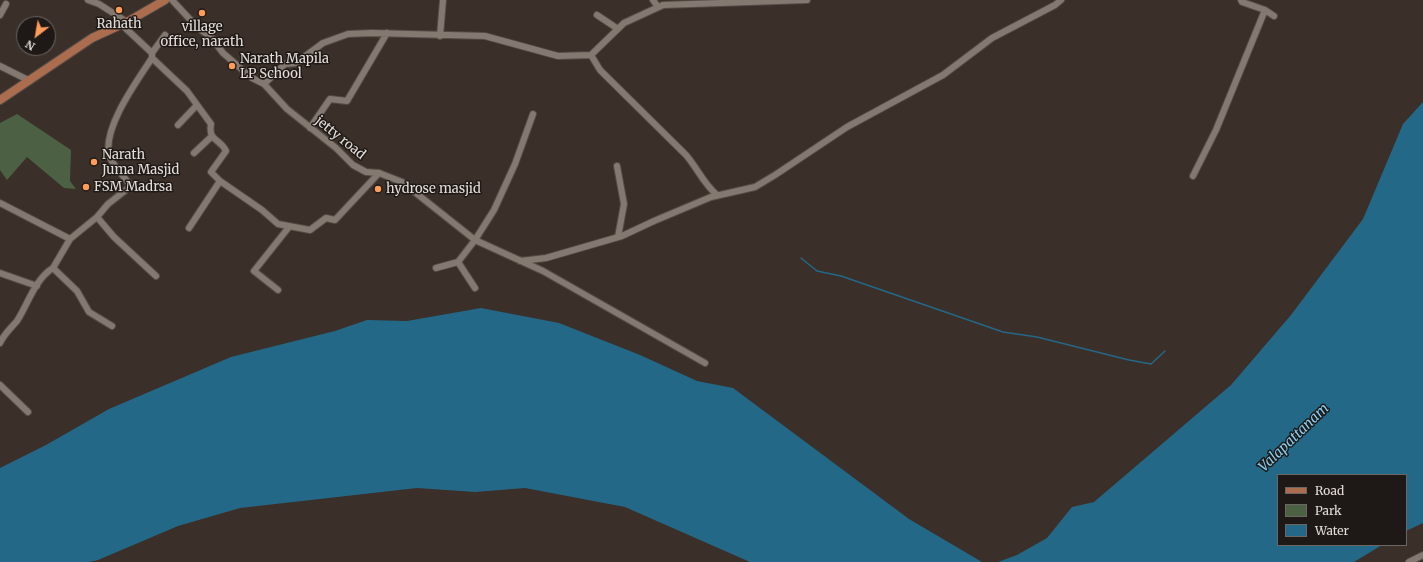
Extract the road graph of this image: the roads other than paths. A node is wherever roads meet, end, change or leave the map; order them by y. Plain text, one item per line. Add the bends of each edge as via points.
1 (88, 0) edge
2 (165, 0) edge
3 (172, 0) edge
4 (443, 0) edge
5 (653, 0) edge
6 (802, 0) edge
7 (807, 0) edge
8 (1061, 0) edge
9 (1241, 0) edge
10 (5, 3) edge
11 (658, 7) junction
12 (1265, 10) junction
13 (0, 15) edge
14 (597, 15) dead end
15 (1274, 16) dead end
16 (124, 23) junction
17 (618, 29) junction
18 (388, 33) junction
19 (165, 35) dead end
20 (440, 36) junction
21 (591, 55) junction
22 (152, 56) junction
23 (0, 66) edge
24 (30, 81) junction
25 (264, 84) junction
26 (0, 100) edge
27 (197, 105) junction
28 (533, 114) dead end
29 (178, 125) dead end
30 (310, 128) junction
31 (211, 137) junction
32 (194, 153) dead end
33 (617, 166) dead end
34 (379, 173) junction
35 (1193, 176) dead end
36 (220, 181) junction
37 (717, 195) junction
38 (0, 203) edge
39 (97, 218) junction
40 (289, 227) junction
41 (189, 228) dead end
42 (618, 237) junction
43 (70, 239) junction
44 (475, 240) junction
45 (517, 260) junction
46 (458, 262) junction
47 (53, 268) junction
48 (436, 268) dead end
49 (0, 272) edge
50 (156, 276) dead end
51 (37, 286) junction
52 (475, 288) dead end
53 (278, 290) dead end
54 (112, 326) dead end
55 (0, 343) edge
56 (705, 363) dead end
57 (0, 385) edge
58 (28, 412) dead end
59 (1423, 555) edge
60 (1409, 562) edge

1 - 16 street via 100,4
2 - 16 main road
3 - 25 street, jetty road via 198,28 211,37 223,53 252,78
4 - 20 street
5 - 11 street
6 - 7 street
6 - 11 street via 710,2
8 - 37 street via 992,38 943,75 847,127 755,187
9 - 12 street
10 - 13 street
11 - 17 street via 624,23
12 - 15 street
12 - 35 street via 1216,130
14 - 17 street
16 - 22 street
16 - 24 main road via 92,38
17 - 21 street
18 - 20 street
18 - 25 street via 348,34 323,43 296,63 284,64
18 - 30 street via 347,101 330,99
19 - 22 street
20 - 21 street via 485,36 558,56
21 - 37 street via 600,70 686,155 705,184
22 - 27 street via 187,91
22 - 39 street via 118,110 108,145 109,157 131,186 108,204
23 - 24 street
24 - 26 main road
25 - 30 street, jetty road via 274,97
27 - 29 street
27 - 31 street via 211,124
28 - 44 street via 497,204
30 - 34 street, jetty road via 353,165 366,172
31 - 32 street
31 - 36 street via 226,149 226,153 210,170
33 - 42 street via 624,204
34 - 40 street via 335,220 326,218 310,230
34 - 44 street, jetty road via 402,182
36 - 40 street via 278,224
36 - 41 street
37 - 42 street
38 - 43 street
39 - 43 street
39 - 50 street
40 - 53 street via 254,271
42 - 45 street via 546,258
43 - 47 street
44 - 45 street, jetty road
44 - 46 street
45 - 56 street, jetty road via 543,271
46 - 48 street
46 - 52 street
47 - 51 street
47 - 54 street via 77,291 89,312
49 - 51 street
51 - 55 street
57 - 58 street
59 - 60 street

